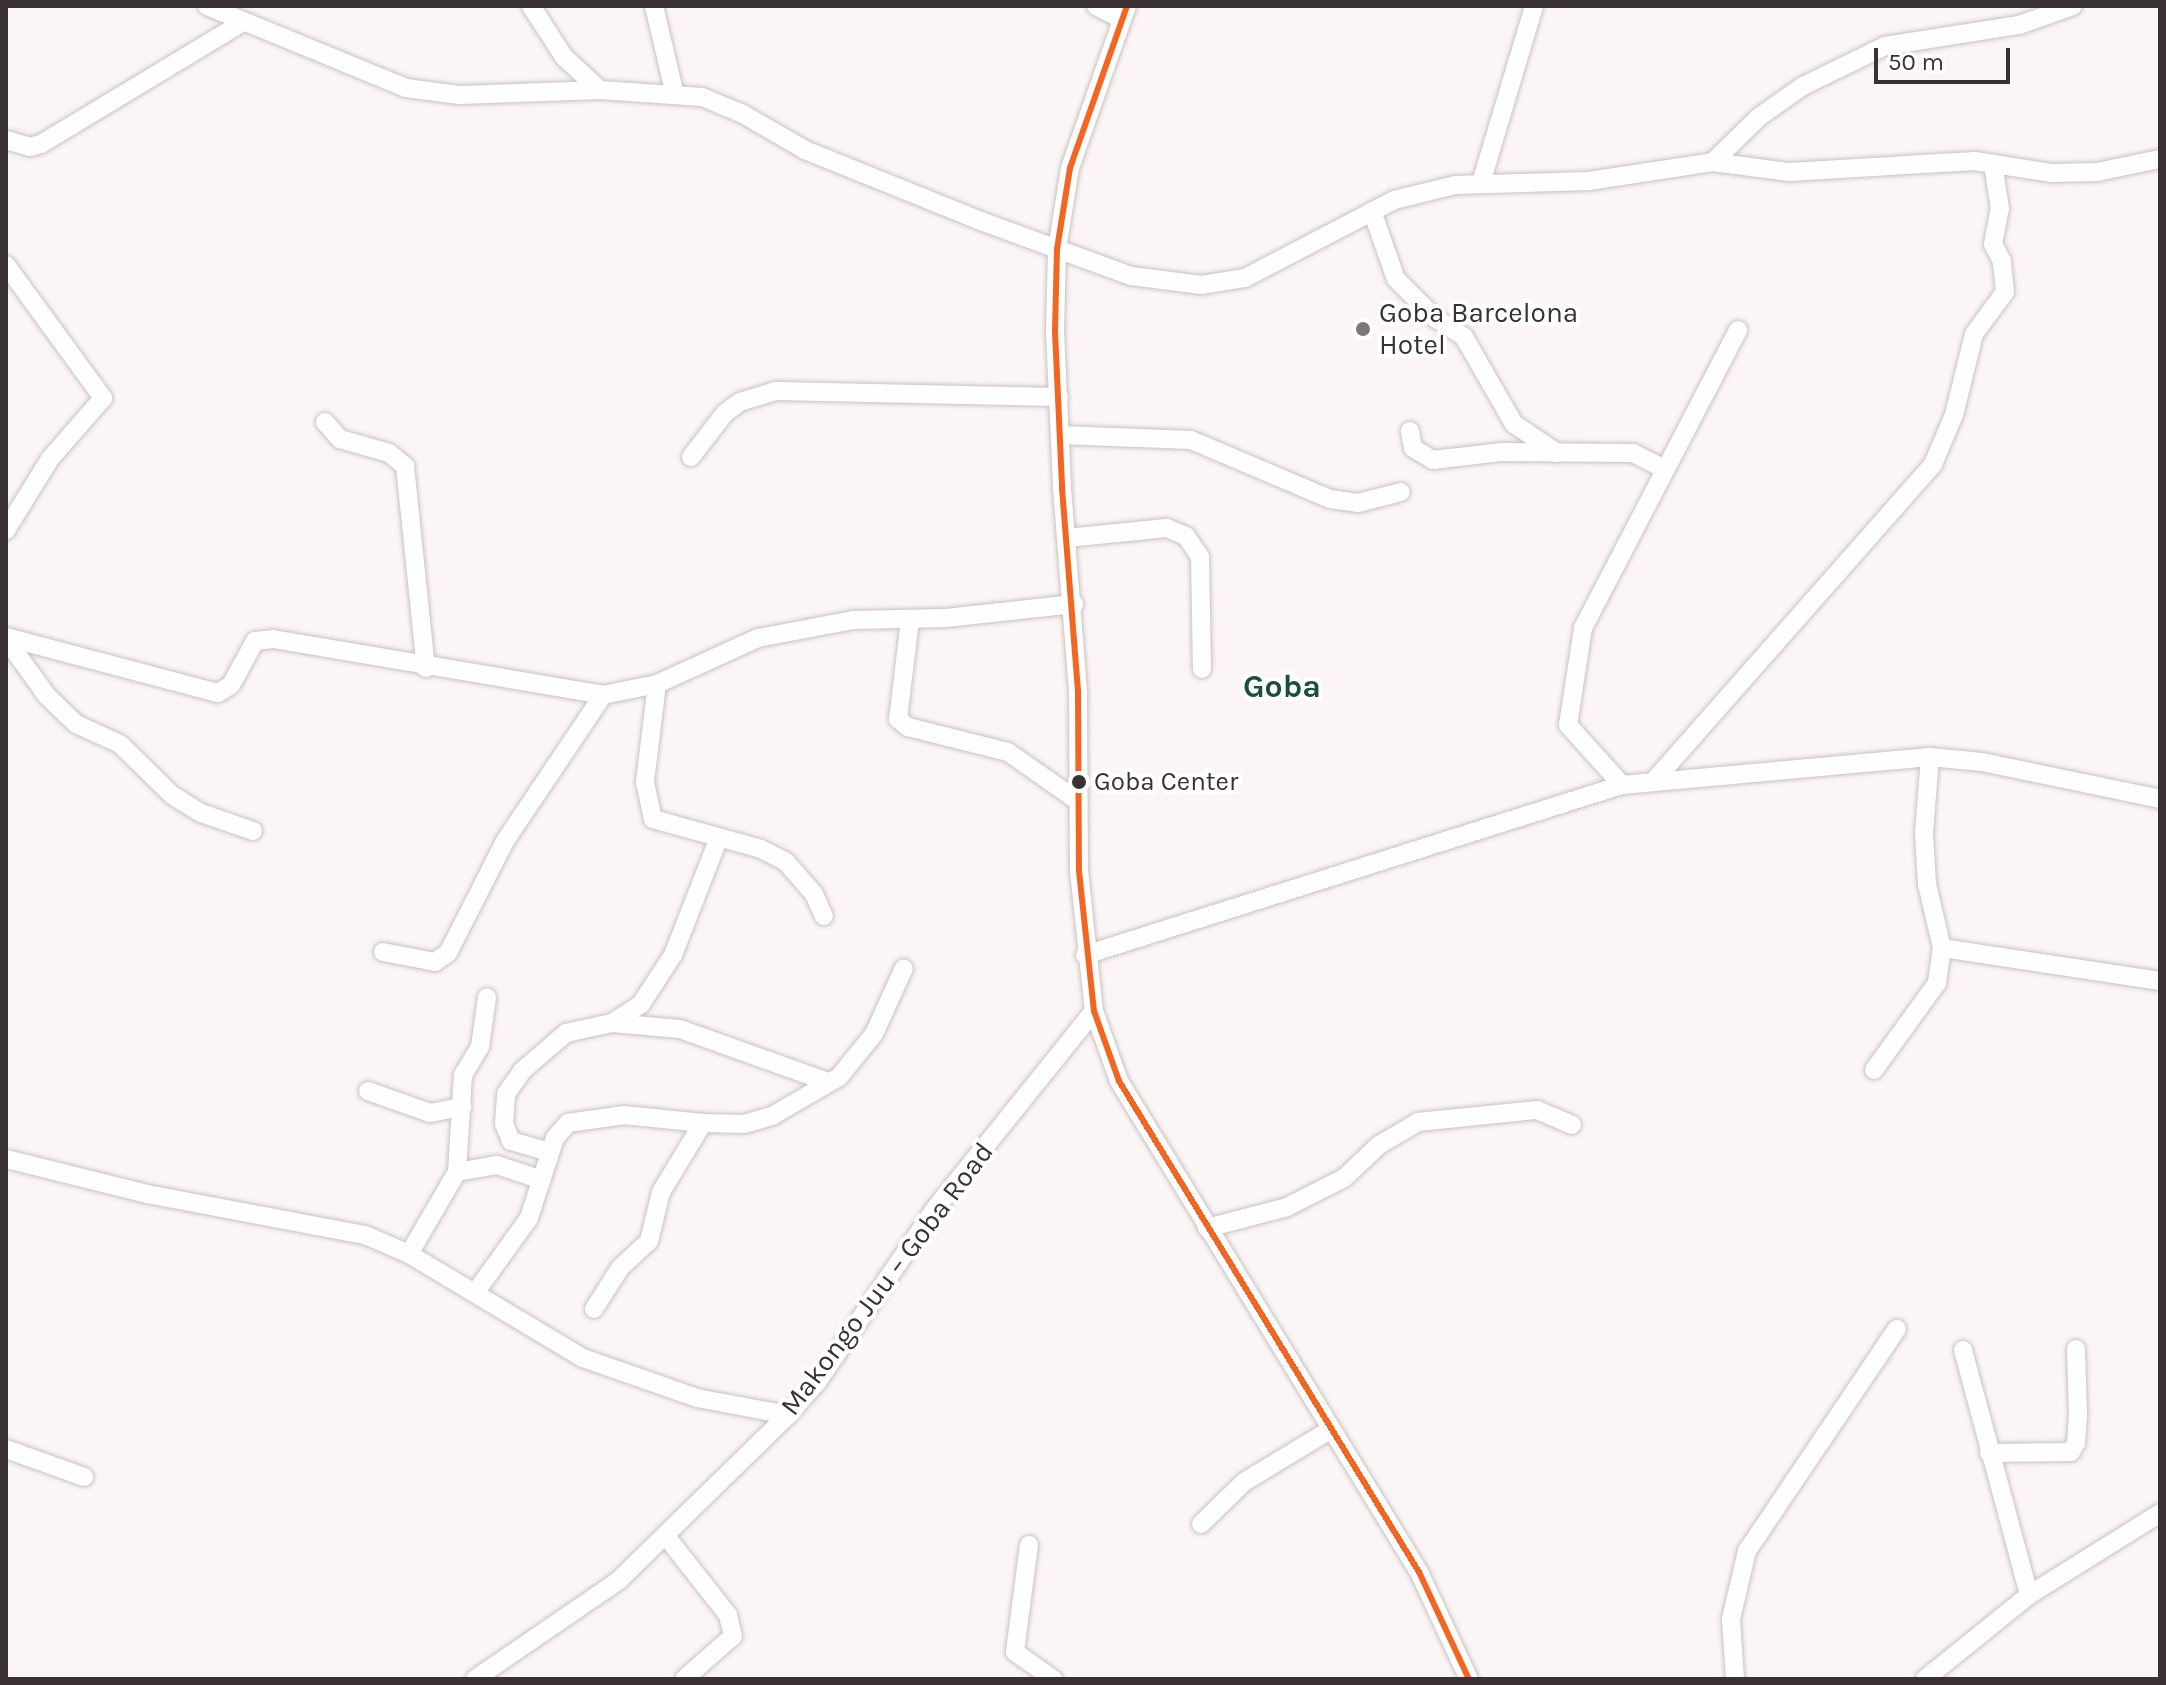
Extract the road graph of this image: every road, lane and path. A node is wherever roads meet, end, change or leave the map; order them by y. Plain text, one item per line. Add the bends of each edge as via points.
1 (207, 6) edge
2 (531, 6) edge
3 (654, 6) edge
4 (1096, 6) edge
5 (1534, 6) edge
6 (2073, 6) edge
7 (1124, 13) edge
8 (240, 24) junction
9 (600, 90) junction
10 (675, 95) junction
11 (6, 140) edge
12 (2160, 159) edge
13 (1713, 162) junction
14 (1993, 164) junction
15 (1481, 183) junction
16 (1372, 211) junction
17 (1057, 249) junction
18 (6, 265) edge
19 (1738, 330) dead end
20 (1059, 397) junction
21 (325, 422) dead end
22 (1410, 431) dead end
23 (1061, 435) junction
24 (1557, 453) junction
25 (691, 457) dead end
26 (1664, 469) junction
27 (1401, 492) dead end
28 (6, 530) edge
29 (1067, 538) junction
30 (1074, 604) junction
31 (910, 620) junction
32 (6, 638) edge
33 (426, 668) junction
34 (1202, 669) dead end
35 (657, 684) junction
36 (603, 695) junction
37 (1930, 757) junction
38 (1653, 782) junction
39 (1622, 785) junction
40 (2160, 799) edge
41 (1078, 801) junction
42 (253, 831) dead end
43 (718, 840) junction
44 (824, 916) dead end
45 (1942, 948) junction
46 (383, 952) dead end
47 (1085, 955) junction
48 (904, 968) dead end
49 (2160, 981) edge
50 (487, 997) dead end
51 (1094, 1011) junction
52 (612, 1023) junction
53 (1874, 1070) dead end
54 (828, 1082) junction
55 (368, 1091) dead end
56 (462, 1107) junction
57 (703, 1123) junction
58 (1572, 1125) dead end
59 (550, 1152) junction
60 (7, 1162) edge
61 (457, 1172) junction
62 (542, 1180) junction
63 (1207, 1228) junction
64 (409, 1254) junction
65 (475, 1293) junction
66 (594, 1309) dead end
67 (1897, 1329) dead end
68 (2076, 1349) dead end
69 (1963, 1350) dead end
70 (788, 1415) junction
71 (1330, 1430) junction
72 (6, 1449) edge
73 (1989, 1453) junction
74 (84, 1477) dead end
75 (2160, 1513) edge
76 (1201, 1524) dead end
77 (665, 1535) junction
78 (1029, 1545) dead end
79 (2029, 1595) junction
80 (475, 1679) edge
81 (684, 1679) edge
82 (1053, 1679) edge
83 (1469, 1679) edge
84 (1735, 1679) edge
85 (1925, 1679) edge

1 - 8 street
2 - 9 street via 564,57
3 - 10 street
4 - 7 street
5 - 15 street
6 - 13 street via 2019,25 1885,46 1803,86 1759,117
7 - 17 street via 1070,168
8 - 9 street via 406,88 460,95
8 - 11 street via 41,144 30,147
9 - 10 street
10 - 17 street via 702,97 805,150
12 - 14 street via 2097,172 2052,173
13 - 14 street via 1789,172 1937,160
13 - 15 street via 1589,181
14 - 38 street via 2000,209 1993,244 2002,261 2005,292 1974,334 1954,415 1933,464
15 - 16 street via 1427,190
16 - 17 street via 1293,255 1223,284 1131,276
16 - 24 street via 1396,279 1435,318 1464,337 1514,424
17 - 20 street
18 - 28 street via 103,398 50,459
19 - 26 street
20 - 23 street
20 - 25 street via 775,391 740,402 725,413
21 - 33 street via 340,439 389,453 405,466
22 - 24 street via 1413,448 1433,460 1501,452
23 - 27 street via 1191,440 1330,499 1358,503
23 - 29 street
24 - 26 street via 1643,454
26 - 39 street via 1593,603 1569,696 1568,725 1575,738
29 - 30 street
29 - 34 street via 1167,528 1186,536 1200,557
30 - 31 street
30 - 41 street
31 - 35 street via 853,620 758,638
31 - 41 street via 898,719 908,727 1008,752
32 - 33 street via 218,693 231,685 255,641 288,641
32 - 42 street via 47,696 76,724 120,744 172,795 201,813
33 - 36 street
35 - 36 street
35 - 43 street via 645,782 648,810 653,819
36 - 46 street via 505,841 448,953 435,962
37 - 38 street
37 - 40 street via 1982,762
37 - 45 street via 1924,833 1927,884
38 - 39 street
39 - 47 street
41 - 47 street
43 - 44 street via 761,849 785,861 814,894
43 - 52 street via 673,955 641,1004
45 - 49 street
45 - 53 street via 1932,992
47 - 51 street
48 - 54 street via 874,1034 851,1066
50 - 56 street via 480,1047 463,1075
51 - 63 street via 1119,1081
51 - 70 street, Makongo Juu – Goba Road via 934,1210 818,1381
52 - 54 street via 680,1029
52 - 59 street via 566,1033 523,1070 506,1094 504,1124 511,1141
54 - 57 street via 772,1116 744,1124
55 - 56 street via 430,1113
56 - 61 street
57 - 59 street via 590,1117 568,1123
57 - 66 street via 661,1192 649,1241 620,1268
58 - 63 street via 1537,1110 1418,1122 1379,1145 1344,1178 1307,1197 1246,1221
59 - 62 street
60 - 64 street via 147,1194 331,1226
61 - 62 street via 497,1165
61 - 64 street
62 - 65 street via 529,1218
63 - 71 street
64 - 65 street
65 - 70 street via 583,1358 697,1398
67 - 84 street via 1747,1551 1731,1619
68 - 73 street via 2078,1415 2071,1452
69 - 73 street
70 - 77 street, Makongo Juu – Goba Road
71 - 76 street via 1244,1482
71 - 83 street via 1419,1572
72 - 74 street
73 - 79 street
75 - 79 street
77 - 80 street, Makongo Juu – Goba Road via 618,1581
77 - 81 street via 728,1615 733,1636
78 - 82 street via 1015,1652
79 - 85 street

